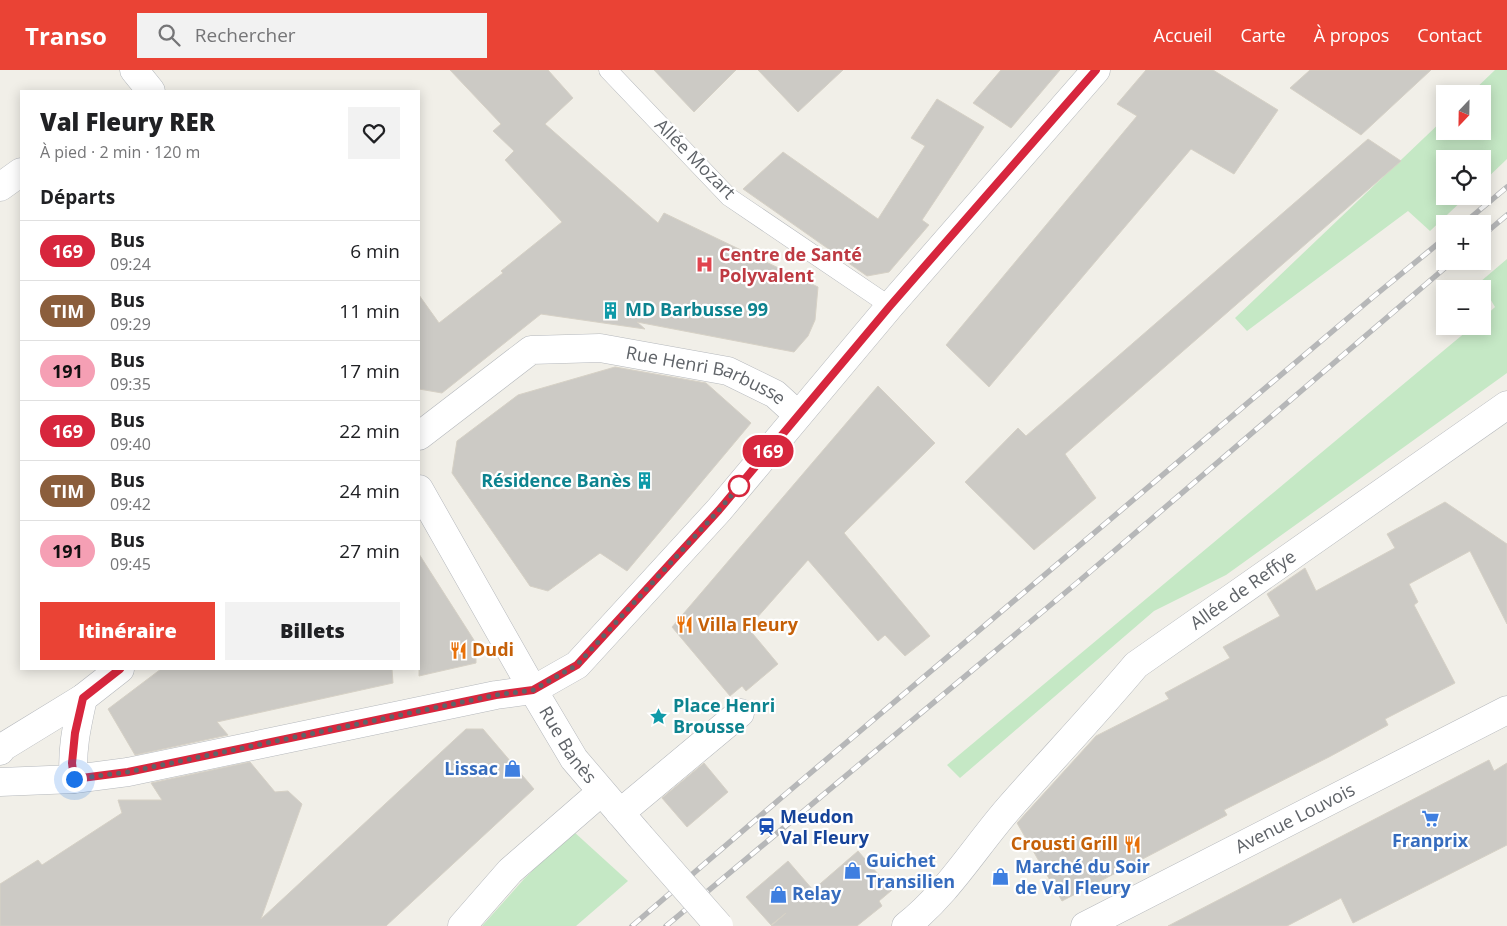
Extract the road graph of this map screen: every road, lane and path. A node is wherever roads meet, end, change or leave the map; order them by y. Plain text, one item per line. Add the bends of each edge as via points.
1 (608, 70) edge
2 (1087, 73) edge
3 (20, 173) edge
4 (0, 187) edge
5 (890, 306) junction
6 (1507, 405) edge
7 (798, 414) junction
8 (420, 435) edge
9 (420, 491) edge
10 (119, 670) edge
11 (533, 690) junction
12 (83, 698) junction
13 (1507, 710) edge
14 (740, 713) dead end
15 (0, 751) edge
16 (74, 779) junction
17 (0, 782) edge
18 (601, 792) junction
19 (620, 813) junction
20 (462, 926) edge
21 (719, 926) edge
22 (906, 926) edge
23 (1084, 926) edge

1 - 5 lane, Allée Mozart via 729,197
2 - 5 street, Rue Henri Barbusse
3 - 4 street
5 - 7 street, Rue Henri Barbusse
6 - 22 street, Allée de Reffye via 1136,665 1008,809 940,894
7 - 8 street, Rue Henri Barbusse via 775,394 728,371 600,348 531,350
7 - 11 street via 719,510 577,665
9 - 11 street, Rue Banès
10 - 12 street
11 - 16 street via 128,772
11 - 18 street, Rue Banès via 574,759
12 - 15 street
12 - 16 street via 75,733
13 - 23 street, Avenue Louvois
14 - 19 street
16 - 17 street
18 - 19 street, Rue Banès
18 - 20 street via 510,871
19 - 21 street, Rue Banès, bridge

